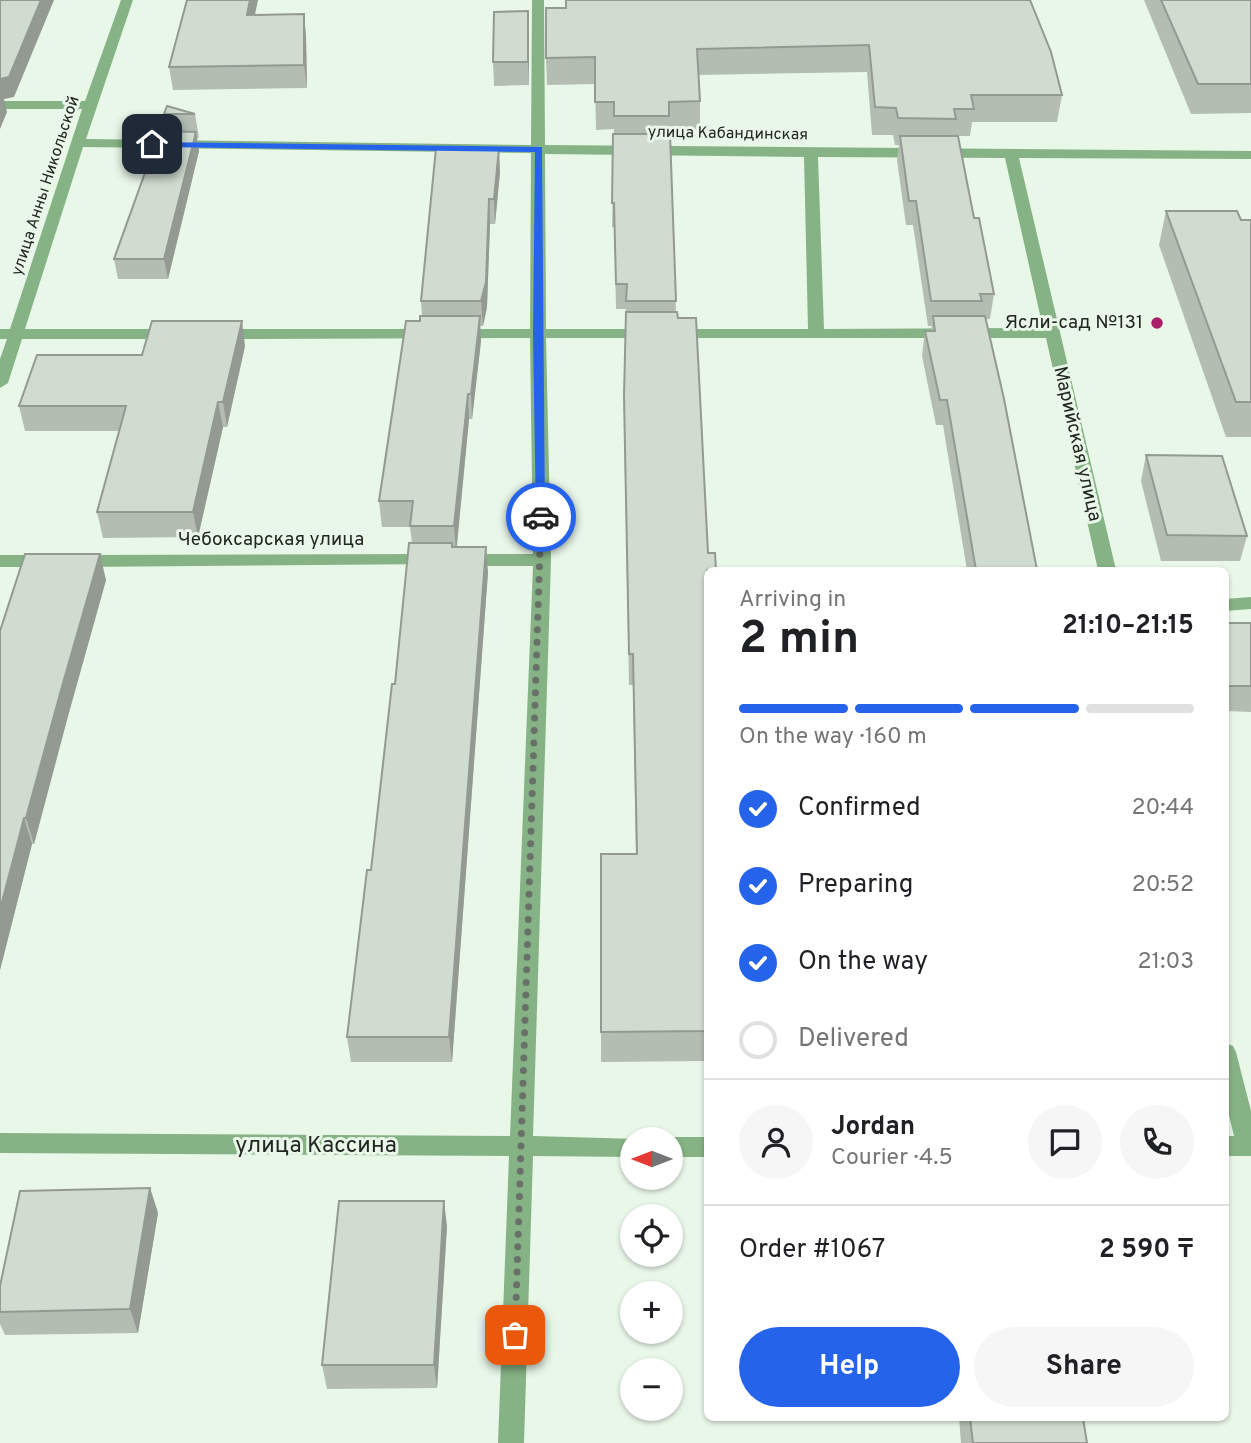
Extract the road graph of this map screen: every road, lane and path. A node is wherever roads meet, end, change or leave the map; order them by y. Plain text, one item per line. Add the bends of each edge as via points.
1 (127, 0) edge
2 (538, 0) edge
3 (0, 105) edge
4 (90, 105) junction
5 (79, 143) junction
6 (539, 149) junction
7 (811, 153) junction
8 (1011, 153) junction
9 (1251, 155) edge
10 (1051, 333) junction
11 (8, 334) edge
12 (538, 335) junction
13 (816, 335) junction
14 (0, 383) edge
15 (542, 560) junction
16 (0, 561) edge
17 (1106, 567) edge
18 (1251, 603) edge
19 (1229, 606) edge
20 (1229, 1076) edge
21 (0, 1143) edge
22 (1241, 1146) edge
23 (522, 1147) junction
24 (620, 1147) edge
25 (683, 1147) edge
26 (704, 1147) edge
27 (511, 1443) edge

1 - 4 street, улица Анны Никольской
2 - 6 street
3 - 4 street
4 - 5 street, улица Анны Никольской
5 - 6 street, улица Кабандинская
5 - 11 street, улица Анны Никольской
6 - 7 street, улица Кабандинская
6 - 12 street
7 - 8 street, улица Кабандинская
7 - 13 street
8 - 9 street, улица Кабандинская
8 - 10 street, Марийская улица
10 - 13 street
10 - 17 street, Марийская улица
11 - 12 street
11 - 14 street, улица Анны Никольской
12 - 13 street
12 - 15 street
15 - 16 street, Чебоксарская улица
15 - 23 street
18 - 19 street
20 - 22 street
21 - 23 street, улица Кассина
23 - 24 street, улица Кассина
23 - 27 street
25 - 26 street

